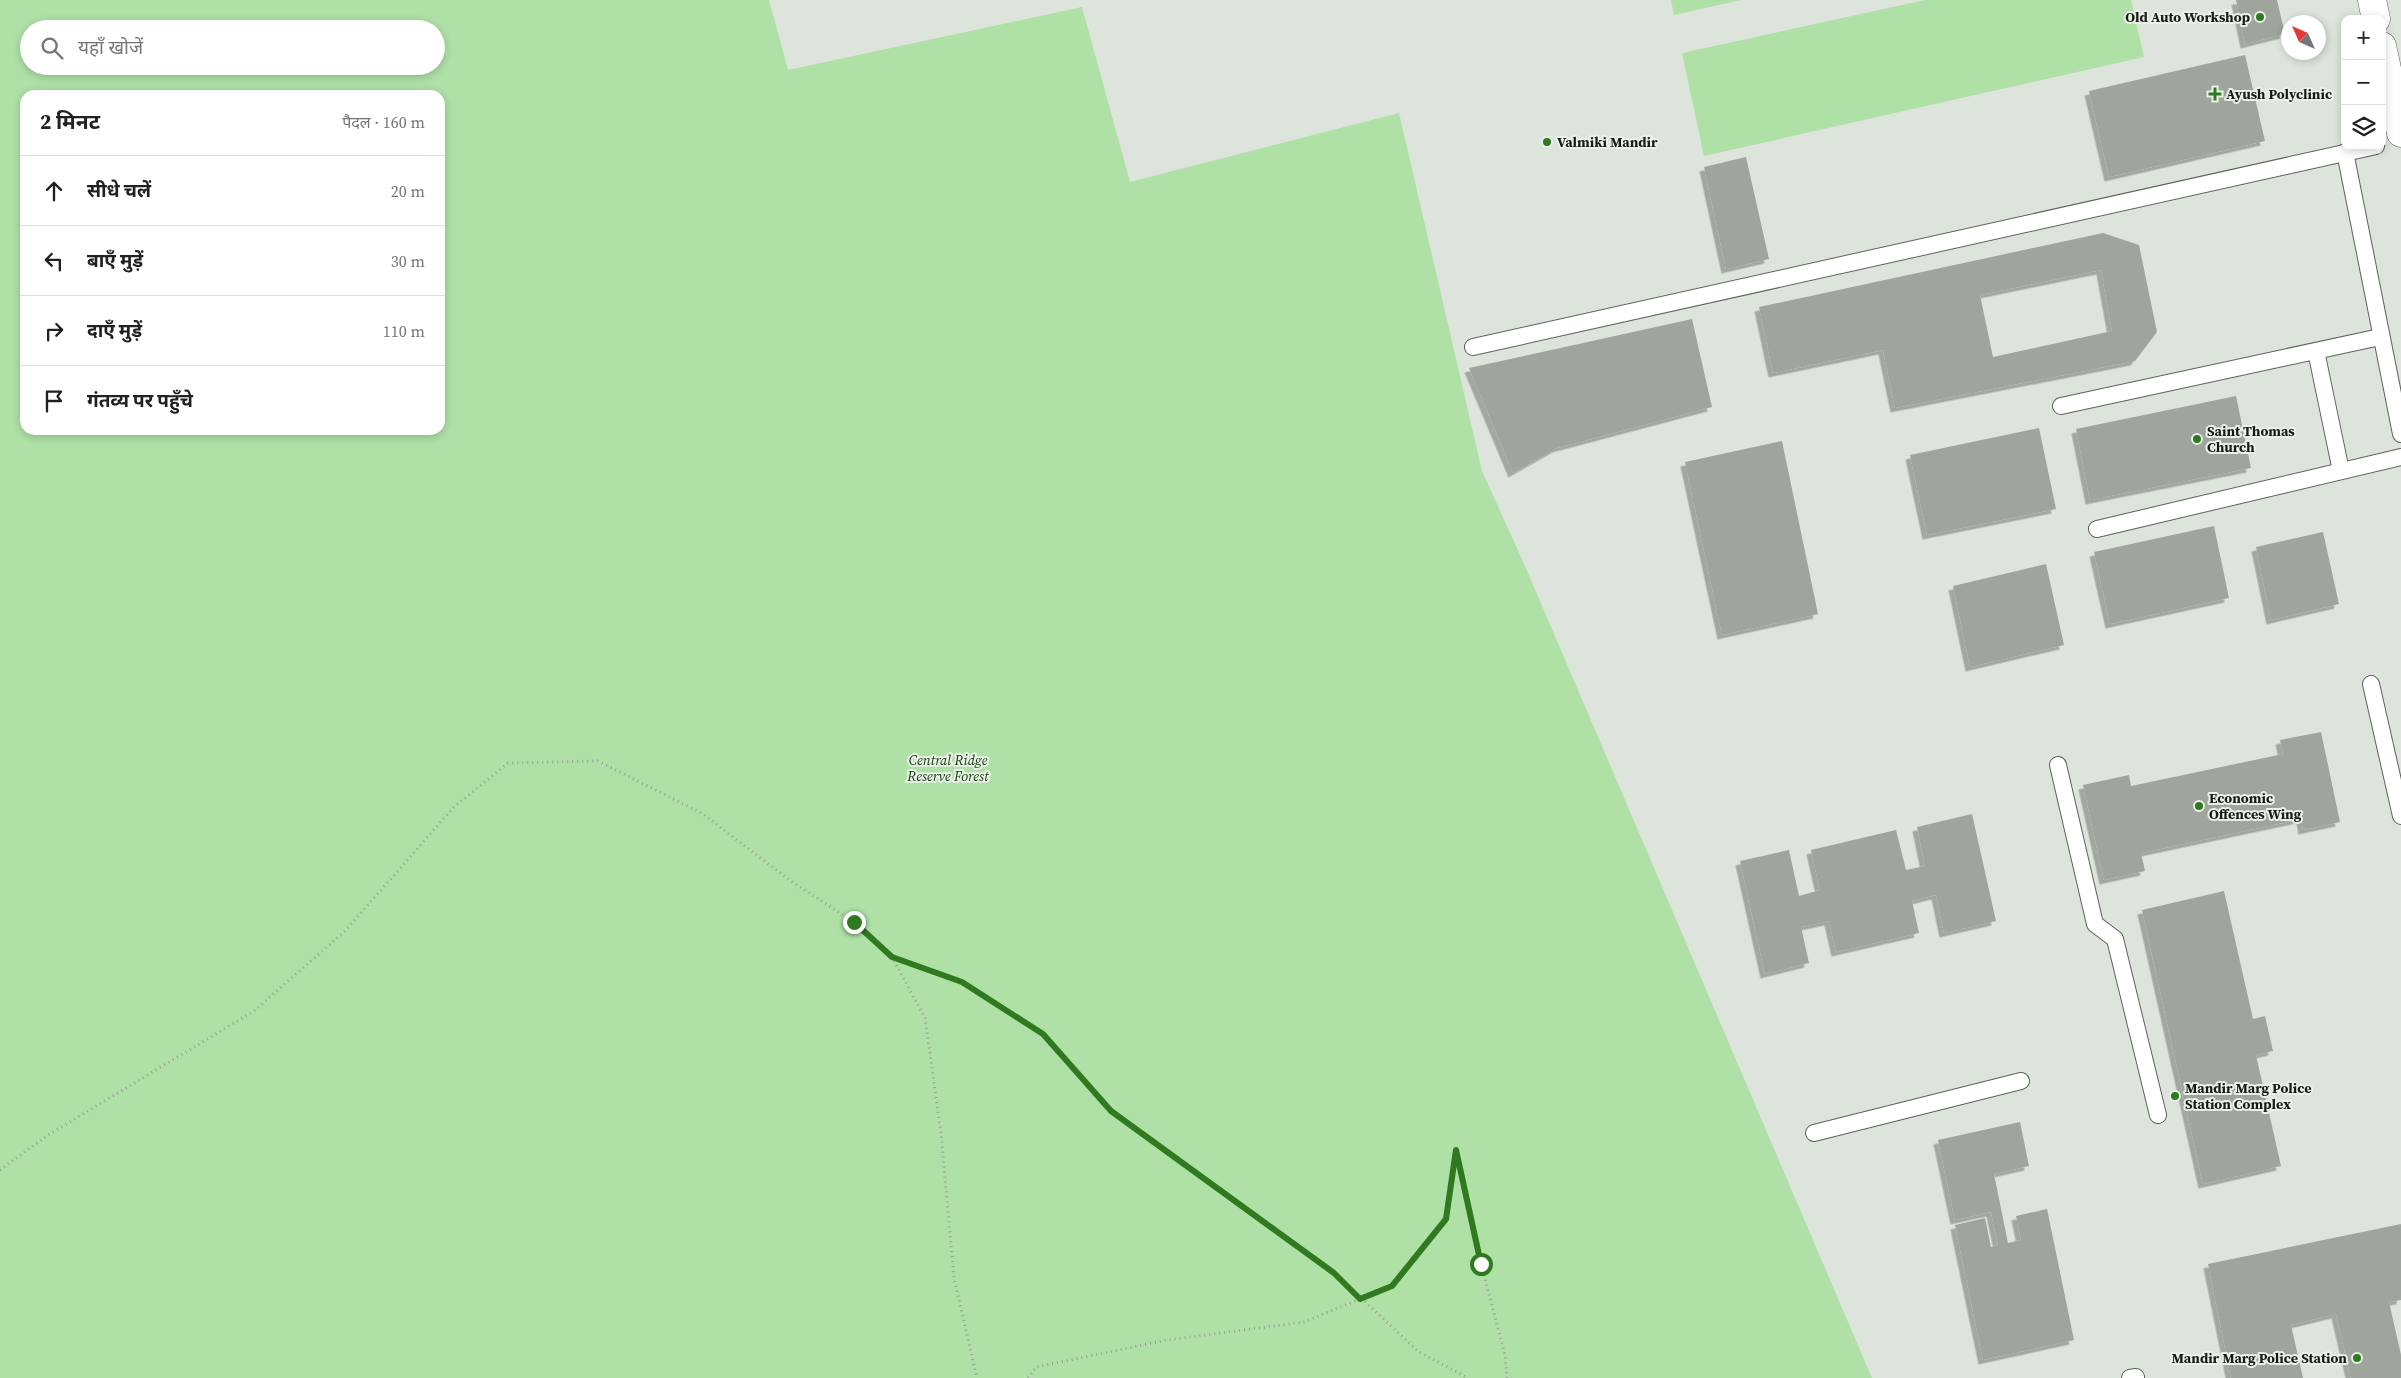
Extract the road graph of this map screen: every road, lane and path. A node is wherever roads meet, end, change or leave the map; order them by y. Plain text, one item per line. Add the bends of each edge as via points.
1 (2372, 0) edge
2 (2375, 15) edge
3 (2385, 60) edge
4 (2401, 133) edge
5 (2401, 141) edge
6 (2386, 144) edge
7 (2355, 150) edge
8 (2345, 152) junction
9 (2380, 337) junction
10 (1473, 347) dead end
11 (2316, 351) junction
12 (2061, 406) dead end
13 (2401, 434) edge
14 (2401, 456) edge
15 (2341, 471) junction
16 (2097, 530) dead end
17 (2371, 684) dead end
18 (2058, 765) dead end
19 (2401, 816) edge
20 (892, 957) junction
21 (2020, 1081) dead end
22 (2158, 1115) dead end
23 (1814, 1133) dead end
24 (0, 1170) edge
25 (1360, 1299) junction
26 (977, 1378) edge
27 (1028, 1378) edge
28 (1468, 1378) edge
29 (1507, 1378) edge

1 - 2 street
3 - 4 street
5 - 6 lane
7 - 8 lane
8 - 9 lane
8 - 10 lane
9 - 11 lane
9 - 13 lane
11 - 12 lane
11 - 15 lane
14 - 15 lane
15 - 16 lane
17 - 19 lane
18 - 22 lane via 2095,924 2115,939
20 - 24 path via 854,922 791,881 704,814 598,761 508,763 454,807 345,931 254,1011 48,1136
20 - 25 path via 962,982 1043,1034 1111,1111 1334,1273
20 - 26 path via 925,1018 941,1133 954,1278
21 - 23 lane
25 - 27 path via 1304,1322 1167,1340 1036,1367
25 - 28 path via 1419,1352
25 - 29 path via 1392,1286 1446,1219 1456,1150 1505,1355

